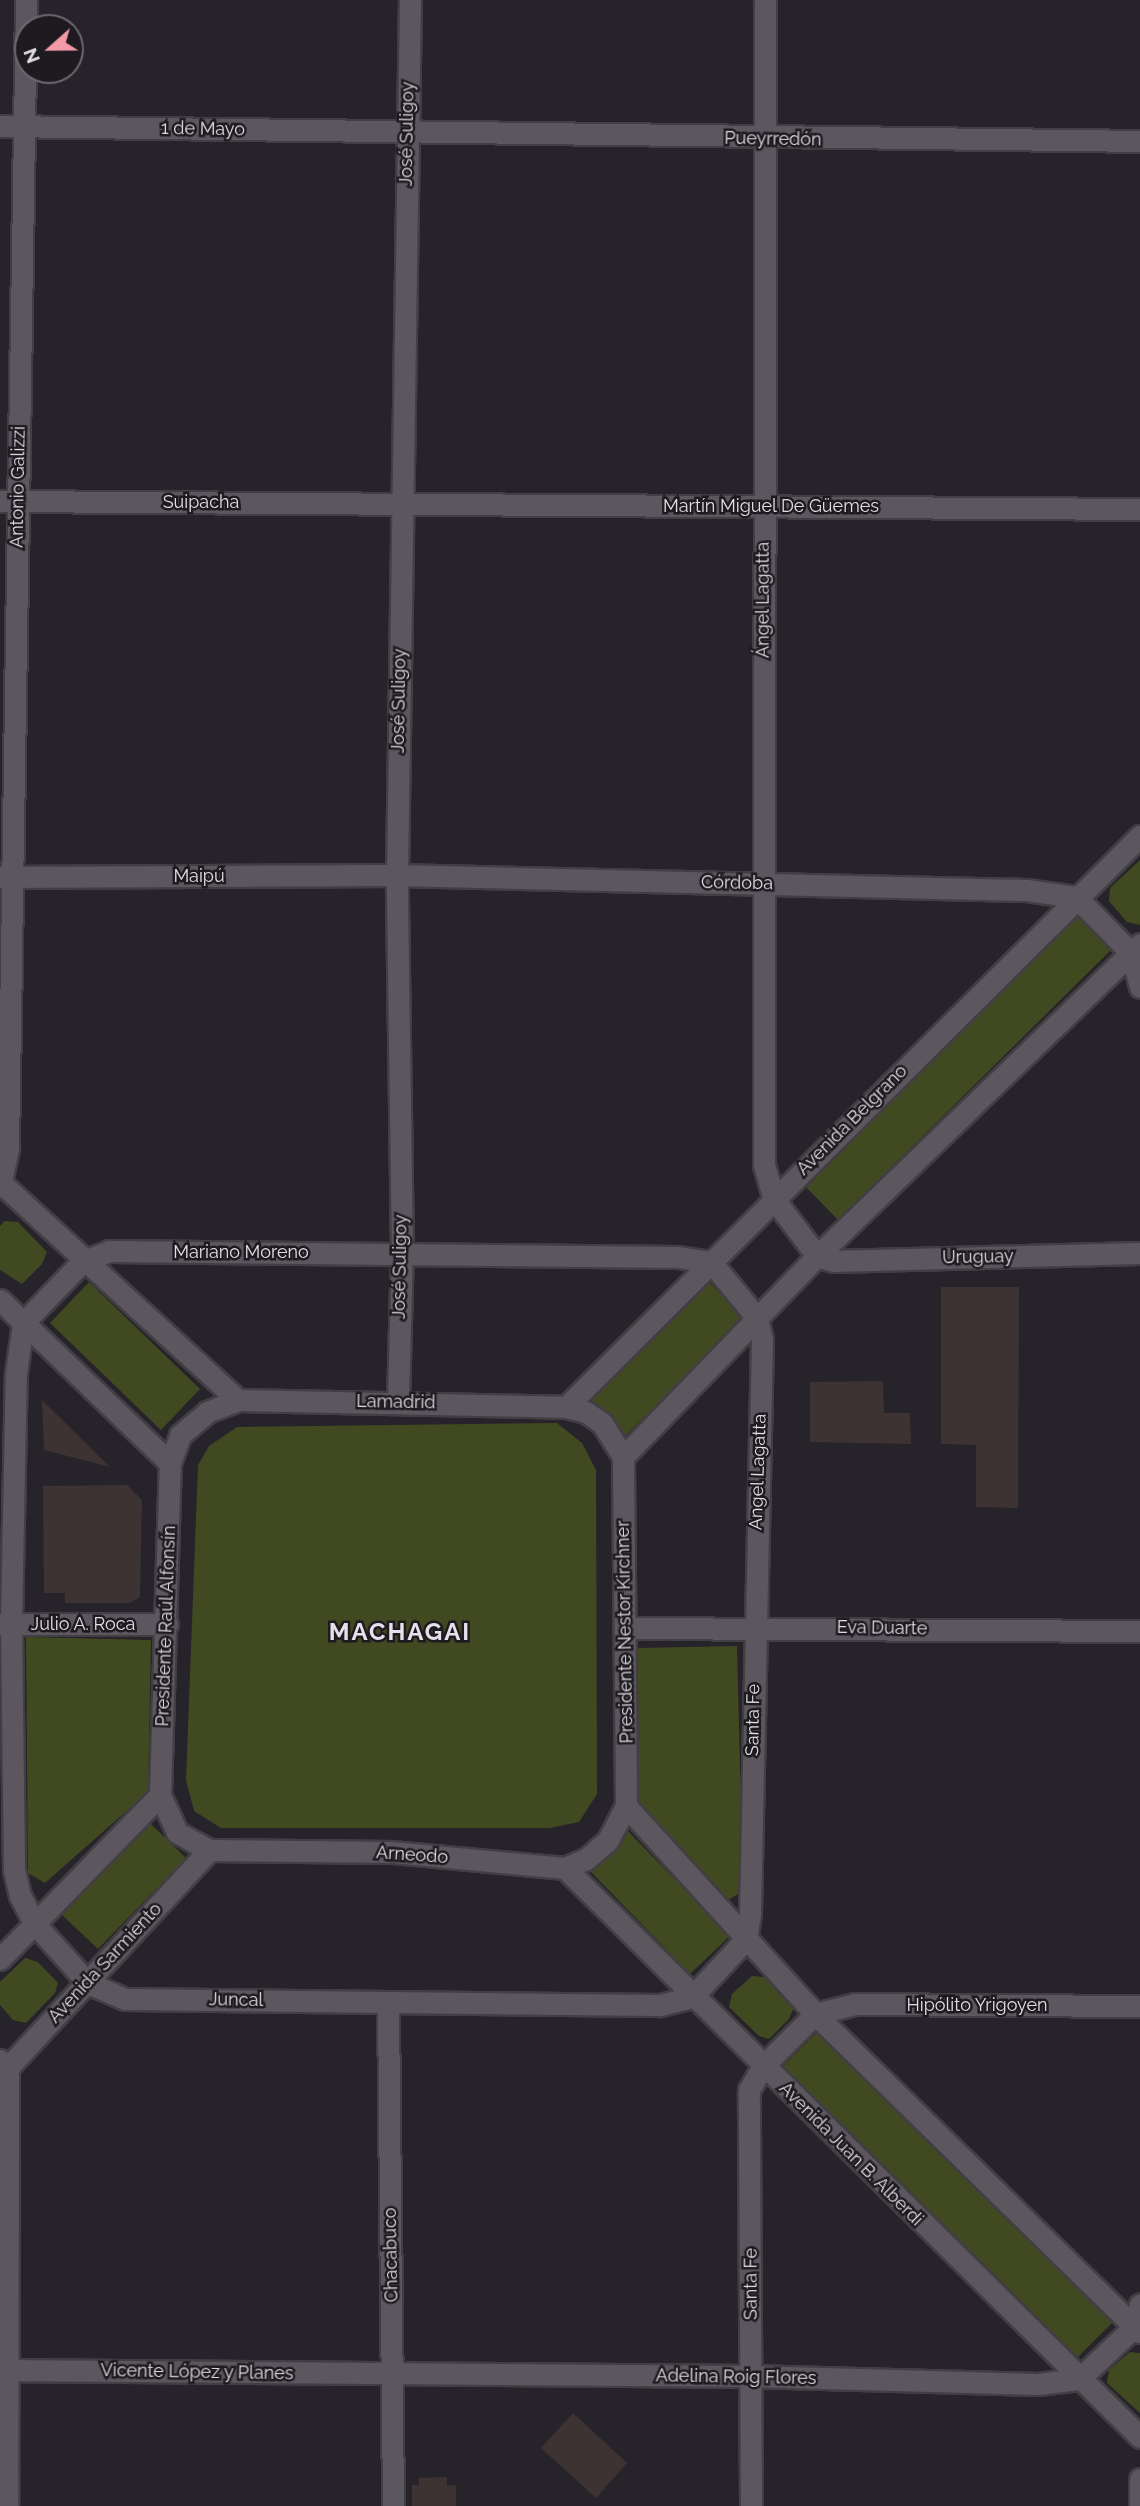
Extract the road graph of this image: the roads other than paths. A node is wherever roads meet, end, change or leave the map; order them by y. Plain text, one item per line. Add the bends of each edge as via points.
1 (26, 0) edge
2 (410, 0) edge
3 (765, 0) edge
4 (0, 126) edge
5 (27, 127) junction
6 (406, 132) junction
7 (764, 139) junction
8 (1140, 141) edge
9 (9, 502) edge
10 (402, 503) junction
11 (763, 506) junction
12 (1140, 509) edge
13 (1140, 836) edge
14 (397, 875) junction
15 (6, 877) edge
16 (764, 884) junction
17 (1076, 897) junction
18 (1136, 948) edge
19 (1140, 987) edge
20 (1, 1184) edge
21 (774, 1199) junction
22 (402, 1253) junction
23 (1140, 1253) edge
24 (817, 1256) junction
25 (82, 1262) junction
26 (711, 1262) junction
27 (0, 1300) edge
28 (757, 1318) junction
29 (23, 1323) junction
30 (238, 1400) junction
31 (398, 1401) junction
32 (566, 1407) junction
33 (194, 1424) joint
34 (623, 1457) junction
35 (170, 1463) junction
36 (6, 1624) edge
37 (167, 1624) junction
38 (754, 1627) junction
39 (625, 1628) junction
40 (1140, 1631) edge
41 (160, 1795) junction
42 (626, 1806) junction
43 (209, 1850) junction
44 (565, 1868) junction
45 (34, 1923) junction
46 (746, 1938) junction
47 (0, 1959) edge
48 (88, 1983) junction
49 (692, 1997) junction
50 (388, 2003) junction
51 (1140, 2006) edge
52 (816, 2014) junction
53 (763, 2066) junction
54 (3, 2068) edge
55 (1140, 2305) edge
56 (1137, 2329) edge
57 (4, 2370) edge
58 (393, 2374) junction
59 (751, 2376) junction
60 (1079, 2379) junction
61 (1140, 2437) edge
62 (1140, 2479) edge
63 (7, 2506) edge
64 (393, 2506) edge
65 (751, 2506) edge
66 (1140, 2506) edge

1 - 5 street, Antonio Galizzi
2 - 6 street, José Suligoy
3 - 7 street, Ángel Lagatta
4 - 5 street, 1 de Mayo
5 - 6 street, 1 de Mayo
5 - 9 street, Antonio Galizzi
6 - 7 street, Pueyrredón
6 - 10 street, José Suligoy
7 - 8 street, Pueyrredón
7 - 11 street, Ángel Lagatta
9 - 10 street, Suipacha
9 - 15 street, Antonio Galizzi
10 - 11 street, Martín Miguel De Güemes
10 - 14 street, José Suligoy
11 - 12 street, Martín Miguel De Güemes
11 - 16 street, Ángel Lagatta
13 - 17 street, Avenida Belgrano
14 - 15 street, Maipú
14 - 16 street, Córdoba
14 - 22 street, José Suligoy
15 - 20 street, Antonio Galizzi via 8,1148
16 - 17 street, Córdoba via 1026,890
16 - 21 street, Ángel Lagatta via 764,1165
17 - 18 street
17 - 21 street, Avenida Belgrano
18 - 19 street
18 - 24 street
20 - 25 street
21 - 24 street
21 - 26 street, Avenida Belgrano
22 - 25 street, Mariano Moreno via 109,1251
22 - 26 street via 678,1256
22 - 31 street, José Suligoy
23 - 24 street, Uruguay via 833,1261
24 - 28 street
25 - 29 street
25 - 30 street
26 - 28 street
26 - 32 street, Avenida Belgrano
27 - 29 street
28 - 34 street
28 - 38 street, Angel Lagatta via 762,1340
29 - 35 street
29 - 36 street via 16,1373
30 - 31 street, Lamadrid
30 - 33 street, Lamadrid via 207,1412
31 - 32 street, Lamadrid
32 - 34 street, Lamadrid via 602,1423
33 - 35 street, Presidente Raúl Alfonsín via 180,1436
34 - 39 street, Presidente Nestor Kirchner
35 - 37 street, Presidente Raúl Alfonsín
36 - 37 street, Julio A. Roca
36 - 45 street via 14,1870 20,1896
37 - 41 street, Presidente Raúl Alfonsín
38 - 39 street, Eva Duarte
38 - 40 street, Eva Duarte
38 - 46 street, Santa Fe
39 - 42 street, Presidente Nestor Kirchner
41 - 43 street, Presidente Raúl Alfonsín via 177,1832
41 - 45 street
42 - 44 street, Presidente Nestor Kirchner via 607,1841 586,1859
42 - 46 street
43 - 44 street, Arneodo via 391,1852
43 - 48 street, Avenida Sarmiento
44 - 49 street, Avenida Juan B. Alberdi
45 - 47 street
45 - 48 street
46 - 49 street
46 - 52 street
48 - 50 street, Juncal via 125,1998
48 - 54 street, Avenida Sarmiento
49 - 50 street via 659,2005
49 - 53 street, Avenida Juan B. Alberdi
50 - 58 street, Chacabuco
51 - 52 street, Hipólito Yrigoyen via 855,2004
52 - 53 street
52 - 56 street
53 - 59 street, Santa Fe via 750,2090
53 - 60 street, Avenida Juan B. Alberdi
54 - 57 street
55 - 56 street
56 - 60 street
57 - 58 street, Vicente López y Planes
57 - 63 street
58 - 59 street, Adelina Roig Flores
58 - 64 street, Chacabuco
59 - 60 street, Adelina Roig Flores via 1038,2384
59 - 65 street, Santa Fe
60 - 61 street, Avenida Juan B. Alberdi
62 - 66 street

